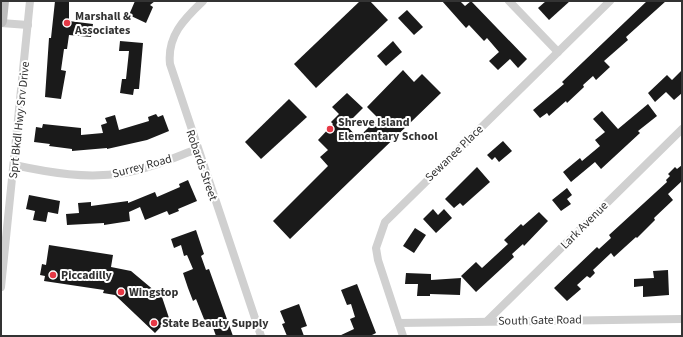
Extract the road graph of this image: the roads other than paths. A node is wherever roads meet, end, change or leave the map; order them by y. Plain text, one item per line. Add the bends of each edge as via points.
1 (3, 1) edge
2 (30, 1) edge
3 (203, 1) edge
4 (509, 1) edge
5 (610, 1) edge
6 (1, 22) edge
7 (28, 26) junction
8 (558, 52) junction
9 (682, 130) edge
10 (197, 149) junction
11 (14, 165) junction
12 (2, 287) edge
13 (682, 319) edge
14 (487, 321) junction
15 (399, 323) junction
16 (261, 336) edge
17 (403, 336) edge

1 - 6 main road
2 - 7 street, Sprt Bkdl Hwy Srv Drive
3 - 10 street, Robards Street via 182,21 175,32 170,44 169,58
4 - 8 street
5 - 8 street, Sewanee Place
6 - 7 street
7 - 11 street, Sprt Bkdl Hwy Srv Drive
8 - 15 street, Sewanee Place via 385,222 376,248
9 - 14 street, Lark Avenue
10 - 11 street, Surrey Road via 125,173 54,173
10 - 16 street, Robards Street
11 - 12 street, Sprt Bkdl Hwy Srv Drive
13 - 14 street, South Gate Road
14 - 15 street, South Gate Road
15 - 17 street, Sewanee Place

